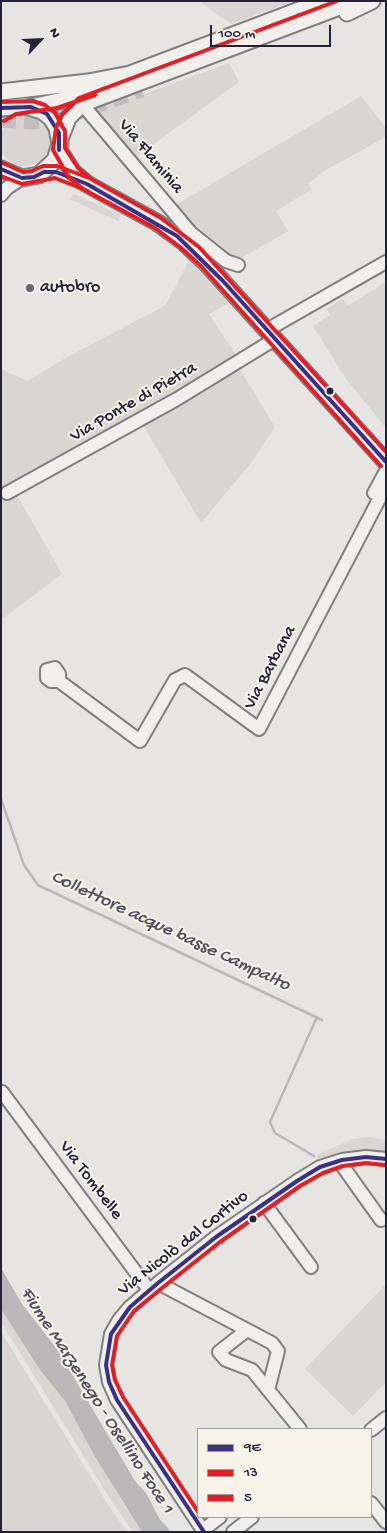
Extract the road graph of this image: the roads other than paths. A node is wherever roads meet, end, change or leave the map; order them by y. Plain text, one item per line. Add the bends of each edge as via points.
1 (323, 1) edge
2 (355, 1) edge
3 (372, 1) edge
4 (130, 74) junction
5 (142, 90) tunnel mouth
6 (1, 92) edge
7 (82, 104) junction
8 (25, 107) junction
9 (1, 108) edge
10 (1, 115) edge
11 (60, 144) junction
12 (1, 169) edge
13 (44, 172) junction
14 (22, 178) junction
15 (87, 184) junction
16 (1, 195) edge
17 (187, 238) junction
18 (386, 262) edge
19 (238, 266) dead end
20 (271, 335) junction
21 (386, 462) edge
22 (386, 471) edge
23 (386, 486) edge
24 (7, 493) dead end
25 (59, 681) dead end
26 (253, 725) junction
27 (2, 1092) edge
28 (386, 1158) edge
29 (339, 1161) junction
30 (264, 1203) junction
31 (381, 1220) dead end
32 (311, 1268) dead end
33 (154, 1287) junction
34 (248, 1330) junction
35 (268, 1390) junction
36 (386, 1418) edge
37 (299, 1428) edge
38 (372, 1429) edge
39 (372, 1504) edge
40 (219, 1518) edge
41 (251, 1518) edge
42 (386, 1522) edge
43 (204, 1531) edge
44 (233, 1532) edge

1 - 4 main road
2 - 7 main road
3 - 5 main road
4 - 6 main road
4 - 8 main road via 63,100
7 - 11 main road via 68,118
7 - 17 street, Via Flaminia via 169,207
8 - 9 main road
8 - 10 main road
8 - 11 main road via 42,111 51,118
11 - 13 main road via 55,160
11 - 15 main road via 73,172
12 - 14 main road
13 - 14 main road
13 - 15 main road via 56,172
14 - 16 street
15 - 17 main road
17 - 19 street, Via Flaminia
17 - 20 main road
18 - 20 street, Via Ponte di Pietra
20 - 21 main road
20 - 24 street, Via Ponte di Pietra via 168,403
22 - 26 street
23 - 26 street, Via Barbana via 259,729
25 - 26 street, Via Barbana via 140,741 175,680 185,675
27 - 33 street, Via Tombelle
28 - 29 street, Via Nicolò dal Cortivo
29 - 30 street, Via Nicolò dal Cortivo via 309,1173
29 - 31 street
30 - 32 street
30 - 33 street, Via Nicolò dal Cortivo
33 - 34 street
33 - 43 street, Via Nicolò dal Cortivo via 119,1320 111,1334 106,1365 118,1400
34 - 35 street via 272,1343 278,1351
34 - 35 street via 219,1352 226,1360 252,1370
35 - 37 street
36 - 38 street
39 - 42 street
40 - 43 street
41 - 44 street

